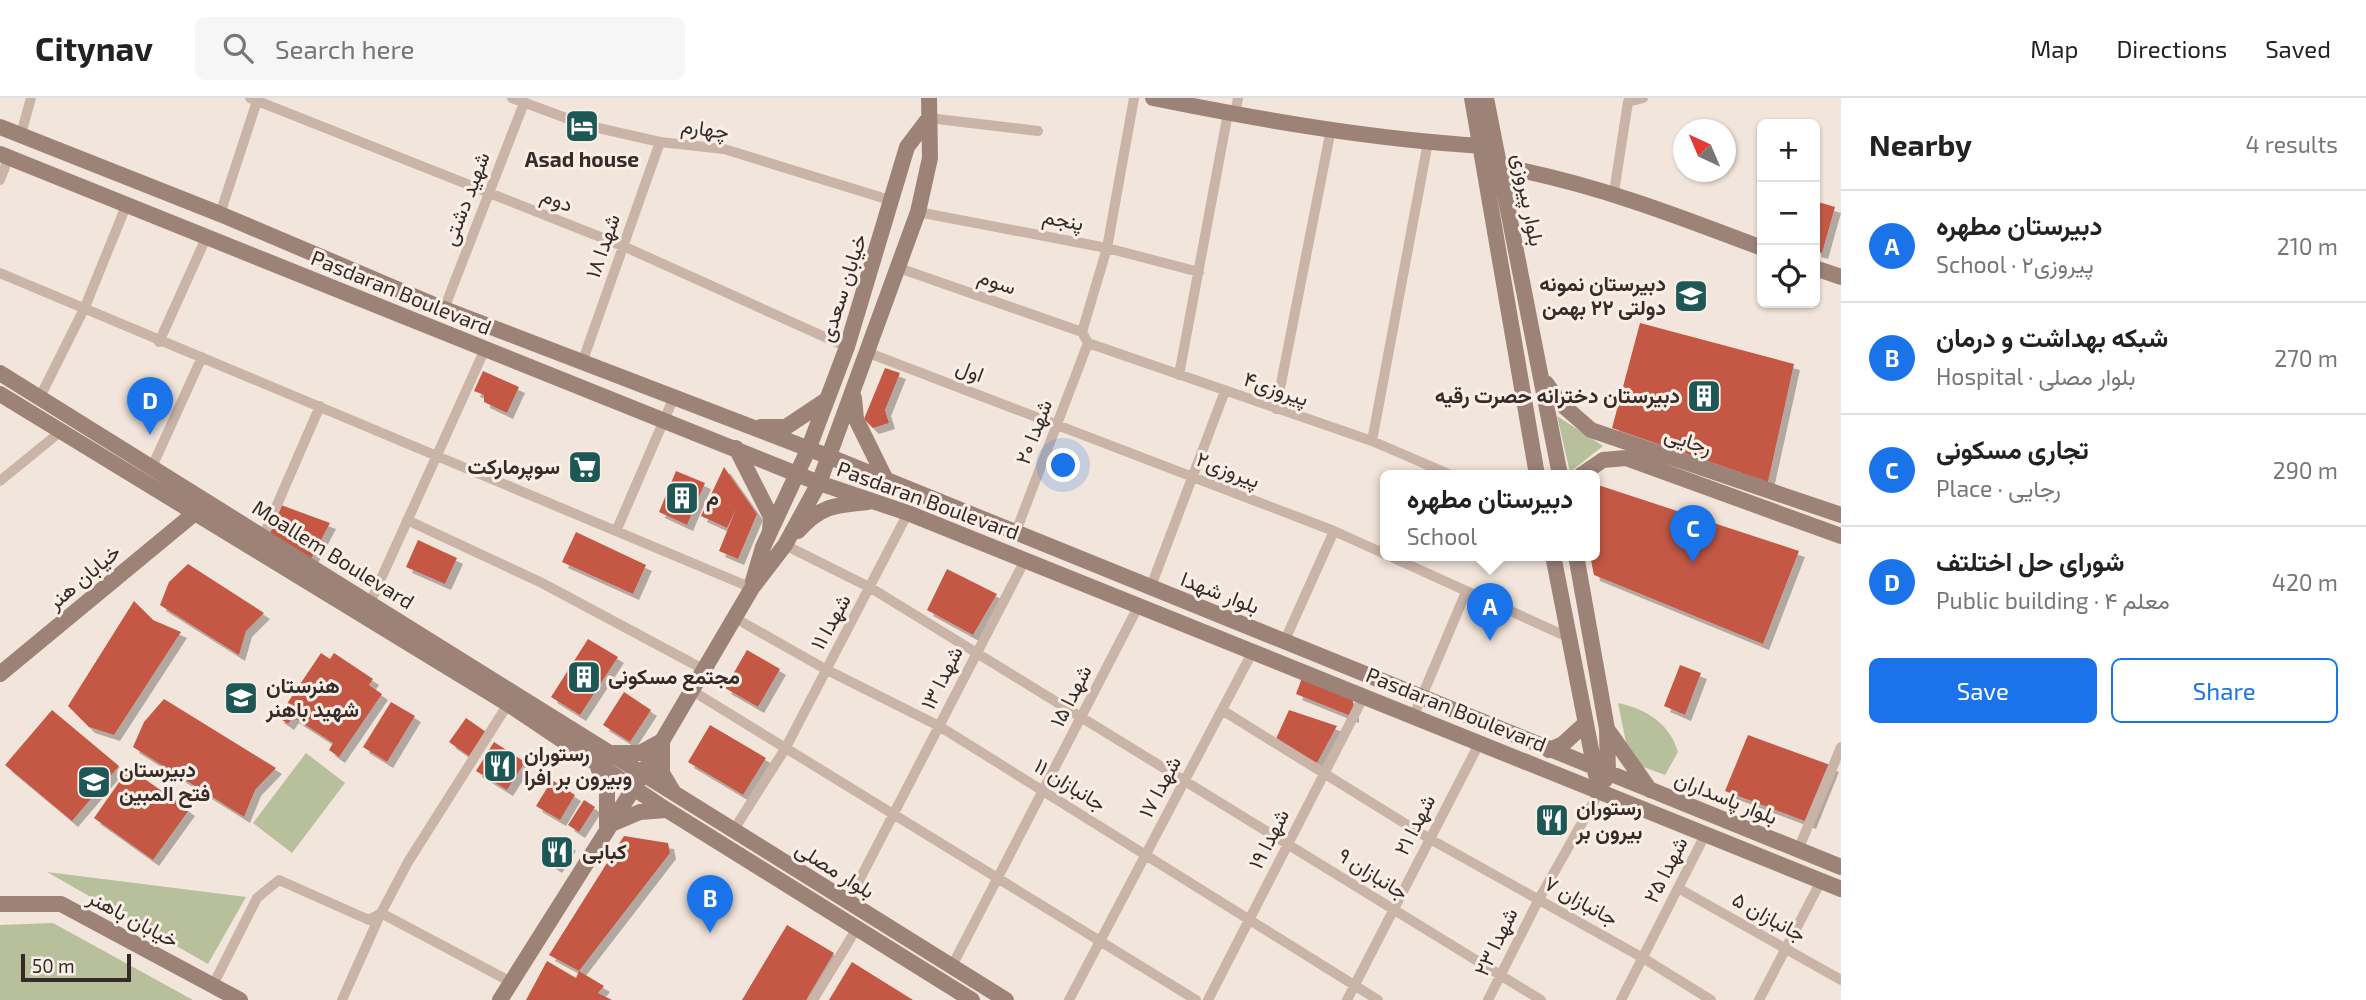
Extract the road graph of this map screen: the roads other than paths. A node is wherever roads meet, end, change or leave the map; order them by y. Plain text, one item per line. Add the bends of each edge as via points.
1 (31, 98) edge
2 (512, 98) edge
3 (929, 98) edge
4 (1134, 98) edge
5 (1153, 98) edge
6 (1472, 98) edge
7 (1486, 98) edge
8 (1643, 98) edge
9 (255, 99) edge
10 (1627, 100) edge
11 (524, 103) junction
12 (1234, 108) edge
13 (929, 118) junction
14 (0, 127) edge
15 (1331, 129) junction
16 (1038, 131) dead end
17 (21, 134) junction
18 (660, 142) junction
19 (1428, 142) junction
20 (1482, 146) junction
21 (5, 156) edge
22 (1500, 166) junction
23 (0, 180) edge
24 (1614, 192) junction
25 (489, 193) junction
26 (893, 201) junction
27 (126, 206) junction
28 (918, 212) junction
29 (220, 214) junction
30 (206, 237) junction
31 (623, 246) junction
32 (1757, 246) edge
33 (1107, 248) junction
34 (899, 268) junction
35 (1820, 270) edge
36 (1199, 272) junction
37 (0, 273) edge
38 (1841, 277) edge
39 (85, 307) junction
40 (444, 309) junction
41 (1082, 332) junction
42 (159, 342) junction
43 (1088, 343) junction
44 (847, 347) junction
45 (485, 349) junction
46 (869, 353) junction
47 (202, 357) junction
48 (582, 363) junction
49 (0, 373) edge
50 (1179, 375) junction
51 (1541, 377) junction
52 (1225, 391) junction
53 (854, 393) junction
54 (0, 394) edge
55 (674, 397) junction
56 (39, 399) junction
57 (827, 399) junction
58 (320, 406) junction
59 (1276, 409) junction
60 (666, 419) junction
61 (1057, 425) junction
62 (750, 426) junction
63 (60, 432) junction
64 (1373, 441) junction
65 (736, 447) junction
66 (808, 450) junction
67 (437, 454) junction
68 (830, 457) junction
69 (1693, 465) junction
70 (152, 467) junction
71 (1425, 470) edge
72 (1536, 470) edge
73 (1559, 470) edge
74 (1588, 470) edge
75 (798, 474) junction
76 (1193, 477) junction
77 (1686, 480) junction
78 (0, 481) edge
79 (887, 482) junction
80 (819, 483) junction
81 (876, 501) junction
82 (1818, 507) junction
83 (196, 512) junction
84 (908, 513) junction
85 (1841, 515) edge
86 (407, 520) junction
87 (1811, 525) junction
88 (617, 529) junction
89 (770, 531) junction
90 (1334, 531) junction
91 (1015, 534) junction
92 (1841, 536) edge
93 (263, 537) junction
94 (785, 545) junction
95 (1380, 552) edge
96 (1025, 559) junction
97 (1400, 561) edge
98 (1554, 561) edge
99 (1576, 561) edge
100 (752, 588) junction
101 (871, 589) junction
102 (1150, 589) junction
103 (1466, 592) junction
104 (370, 603) junction
105 (1139, 605) junction
106 (734, 618) junction
107 (1570, 638) junction
108 (1285, 640) junction
109 (1253, 651) junction
110 (977, 653) junction
111 (703, 669) junction
112 (827, 670) junction
113 (0, 674) edge
114 (691, 691) junction
115 (1364, 696) junction
116 (1420, 697) junction
117 (508, 704) junction
118 (1222, 710) junction
119 (1414, 715) junction
120 (1081, 717) junction
121 (1586, 723) junction
122 (939, 726) junction
123 (1607, 729) junction
124 (662, 741) junction
125 (1480, 742) junction
126 (1841, 747) edge
127 (785, 749) junction
128 (1549, 750) junction
129 (602, 759) junction
130 (1601, 771) junction
131 (1324, 774) junction
132 (1185, 780) junction
133 (637, 781) junction
134 (1650, 790) junction
135 (1043, 791) junction
136 (1600, 791) junction
137 (671, 802) junction
138 (893, 815) junction
139 (607, 826) junction
140 (1744, 828) junction
141 (733, 831) junction
142 (1706, 833) junction
143 (1430, 839) junction
144 (1289, 844) junction
145 (1736, 845) junction
146 (1798, 850) junction
147 (1146, 855) junction
148 (1841, 867) edge
149 (997, 878) junction
150 (1821, 881) junction
151 (1678, 888) junction
152 (1841, 888) edge
153 (1539, 899) junction
154 (849, 902) junction
155 (0, 904) edge
156 (1393, 909) junction
157 (381, 913) junction
158 (1250, 920) junction
159 (857, 928) junction
160 (1100, 941) junction
161 (1786, 949) junction
162 (1643, 958) junction
163 (952, 967) junction
164 (1501, 975) junction
165 (1841, 980) edge
166 (511, 982) junction
167 (212, 985) junction
168 (1354, 985) junction
169 (240, 1000) edge
170 (342, 1000) edge
171 (500, 1000) edge
172 (813, 1000) edge
173 (972, 1000) edge
174 (1006, 1000) edge
175 (1069, 1000) edge
176 (1196, 1000) edge
177 (1208, 1000) edge
178 (1346, 1000) edge
179 (1378, 1000) edge
180 (1488, 1000) edge
181 (1542, 1000) edge
182 (1621, 1000) edge
183 (1711, 1000) edge
184 (1759, 1000) edge

1 - 17 street
2 - 11 street, چهارم
3 - 13 main road
4 - 33 street
5 - 12 main road
6 - 20 main road, بلوار پیروزی
7 - 22 main road, بلوار پیروزی
8 - 10 street
9 - 25 street, دوم
9 - 29 street
10 - 24 street
11 - 18 street, چهارم via 586,125
11 - 25 street, شهید دشتی
12 - 15 main road
12 - 36 street
13 - 16 street
13 - 26 main road, خیابان سعدی via 907,147
13 - 28 main road via 930,158
14 - 17 main road, Pasdaran Boulevard
15 - 19 main road
15 - 59 street
17 - 29 main road, Pasdaran Boulevard
18 - 26 street, چهارم via 724,149
18 - 31 street, شهدا ۱۸
19 - 20 main road
19 - 64 street
20 - 72 main road, بلوار پیروزی
21 - 23 street
21 - 27 main road, Pasdaran Boulevard
22 - 24 main road
22 - 51 main road, بلوار پیروزی
24 - 32 main road
25 - 31 street, دوم
25 - 40 street, شهید دشتی
26 - 44 main road, خیابان سعدی
27 - 30 main road, Pasdaran Boulevard
27 - 39 street
28 - 33 street, پنجم
28 - 34 main road
29 - 40 main road, Pasdaran Boulevard
30 - 42 street
30 - 45 main road, Pasdaran Boulevard
31 - 44 street, دوم
31 - 48 street, شهدا ۱۸
33 - 36 street, پنجم
33 - 41 street
34 - 41 street, سوم
34 - 46 main road
35 - 38 main road
36 - 50 street
37 - 39 street
39 - 42 street
39 - 56 street
40 - 48 main road, Pasdaran Boulevard
41 - 43 street
42 - 47 street
43 - 50 street, پیروزی۴
43 - 61 street, شهدا ۲۰
44 - 57 main road, خیابان سعدی
45 - 60 main road, Pasdaran Boulevard
45 - 67 street
46 - 53 main road
46 - 61 street, اول
47 - 58 street
47 - 70 street
48 - 55 main road, Pasdaran Boulevard
49 - 56 main road, Moallem Boulevard
50 - 52 street, پیروزی۴
51 - 69 main road, رجایی via 1559,402 1591,430
51 - 73 main road, بلوار پیروزی
52 - 59 street, پیروزی۴
52 - 76 street
53 - 68 main road
53 - 79 main road via 856,419
54 - 63 main road, Moallem Boulevard
55 - 60 street
55 - 62 main road, Pasdaran Boulevard
56 - 70 main road, Moallem Boulevard
57 - 62 main road via 786,428
57 - 66 main road, خیابان سعدی
58 - 67 street
58 - 93 street
59 - 64 street, پیروزی۴
60 - 65 main road, Pasdaran Boulevard
60 - 88 street
61 - 76 street, پیروزی۲
61 - 91 street, شهدا ۲۰
62 - 66 main road, Pasdaran Boulevard
63 - 78 street
63 - 83 main road, Moallem Boulevard
64 - 71 street, پیروزی۴
65 - 75 main road, Pasdaran Boulevard
65 - 89 main road via 771,517
66 - 68 main road, Pasdaran Boulevard
66 - 75 main road, خیابان سعدی
67 - 86 street
67 - 88 street
68 - 79 main road, بلوار شهدا
68 - 80 main road
69 - 77 main road
69 - 82 main road, رجایی
70 - 93 main road, Moallem Boulevard
74 - 77 main road, رجایی via 1602,460 1626,458
75 - 80 main road, Pasdaran Boulevard
75 - 89 main road, خیابان سعدی
76 - 90 street, پیروزی۲
76 - 102 street
77 - 87 main road, رجایی
79 - 91 main road, بلوار شهدا
80 - 81 main road, Pasdaran Boulevard
80 - 94 main road
81 - 84 main road, Pasdaran Boulevard
81 - 94 main road via 830,505 808,519
82 - 85 main road, رجایی
82 - 87 main road
83 - 113 main road, خیابان هنر
83 - 117 main road, Moallem Boulevard
84 - 96 main road, Pasdaran Boulevard
84 - 101 street, شهدا ۱۱
86 - 104 street
86 - 111 street via 542,583
87 - 92 main road, رجایی
88 - 100 street
89 - 100 main road, خیابان سعدی
90 - 95 street, پیروزی۲
90 - 108 street
91 - 102 main road, بلوار شهدا
93 - 104 main road, Moallem Boulevard
94 - 100 main road
94 - 101 street, جانبازان ۹
96 - 105 main road, Pasdaran Boulevard
96 - 110 street, شهدا ۱۳
97 - 103 street, پیروزی۲
98 - 107 main road
99 - 123 main road
100 - 106 main road
101 - 110 street, جانبازان ۹
101 - 112 street, شهدا ۱۱
102 - 108 main road, بلوار شهدا
103 - 107 street, پیروزی۲
103 - 116 street
104 - 129 main road, Moallem Boulevard
105 - 109 main road, Pasdaran Boulevard
105 - 120 street, شهدا ۱۵
106 - 111 main road
106 - 112 street, جانبازان ۱۱
107 - 121 main road
108 - 116 main road, بلوار شهدا
109 - 115 main road, Pasdaran Boulevard
109 - 118 street, شهدا ۱۷
110 - 120 street, جانبازان ۹
110 - 122 street, شهدا ۱۳
111 - 114 main road
112 - 122 street, جانبازان ۱۱
112 - 127 street, شهدا ۱۱
114 - 124 main road
114 - 127 street
115 - 119 main road, Pasdaran Boulevard
115 - 131 street, شهدا ۱۹
116 - 119 street
116 - 128 main road, بلوار شهدا
117 - 129 main road, Moallem Boulevard
117 - 157 street
118 - 131 street, جانبازان ۷
118 - 132 street, شهدا ۱۷
119 - 125 main road, Pasdaran Boulevard
120 - 132 street, جانبازان ۹
120 - 135 street, شهدا ۱۵
121 - 128 main road
121 - 130 main road
122 - 135 street, جانبازان ۱۱
122 - 138 street, شهدا ۱۳
123 - 130 main road
123 - 134 main road
124 - 129 main road via 640,753
124 - 133 main road
124 - 137 main road via 662,773
125 - 136 main road, Pasdaran Boulevard
125 - 143 street, شهدا ۲۱
126 - 146 street
127 - 138 street
127 - 141 street, شهدا ۱۱
128 - 130 main road, بلوار شهدا
129 - 133 main road, Moallem Boulevard
129 - 139 main road
130 - 134 main road, بلوار پاسداران
130 - 136 main road
131 - 143 street, جانبازان ۷
131 - 144 street, شهدا ۱۹
132 - 144 street, جانبازان ۹
132 - 147 street, شهدا ۱۷
133 - 137 main road, بلوار مصلی
133 - 139 main road
134 - 140 main road, بلوار پاسداران
135 - 147 street, جانبازان ۱۱
135 - 149 street, شهدا ۱۵
136 - 142 main road, Pasdaran Boulevard
136 - 153 street, شهدا ۲۳
137 - 139 main road
137 - 141 main road, بلوار مصلی
137 - 159 main road, بلوار مصلی
138 - 149 street
138 - 154 street, شهدا ۱۳
139 - 166 main road
140 - 145 main road
140 - 146 main road, بلوار پاسداران
141 - 154 main road, بلوار مصلی
142 - 145 main road, Pasdaran Boulevard
142 - 151 street, شهدا ۲۵
143 - 153 street, جانبازان ۷
143 - 156 street, شهدا ۲۱
144 - 156 street, جانبازان ۹
144 - 158 street, شهدا ۱۹
145 - 150 main road, Pasdaran Boulevard
146 - 148 main road, بلوار پاسداران
147 - 158 street, جانبازان ۱۱
147 - 160 street, شهدا ۱۷
149 - 160 street
149 - 163 street, شهدا ۱۵
150 - 152 main road, Pasdaran Boulevard
150 - 161 street
151 - 161 street, جانبازان ۵
151 - 162 street, شهدا ۲۵
153 - 162 street, جانبازان ۷
153 - 164 street, شهدا ۲۳
154 - 163 main road, بلوار مصلی
155 - 167 main road, خیابان باهنر via 61,904
156 - 164 street, جانبازان ۹
156 - 168 street, شهدا ۲۱
157 - 166 street
157 - 167 street via 369,920 279,880 257,898
157 - 170 street
158 - 168 street, جانبازان ۱۱
158 - 177 street, شهدا ۱۹
159 - 172 street
159 - 173 main road, بلوار مصلی
160 - 175 street, شهدا ۱۷
160 - 176 street
161 - 165 street, جانبازان ۵
161 - 184 street
162 - 182 street, شهدا ۲۵
162 - 183 street, جانبازان ۷
163 - 174 main road, بلوار مصلی
164 - 180 street, شهدا ۲۳
164 - 181 street, جانبازان ۹
166 - 171 main road
167 - 169 main road, خیابان باهنر
168 - 178 street, شهدا ۲۱
168 - 179 street, جانبازان ۱۱

